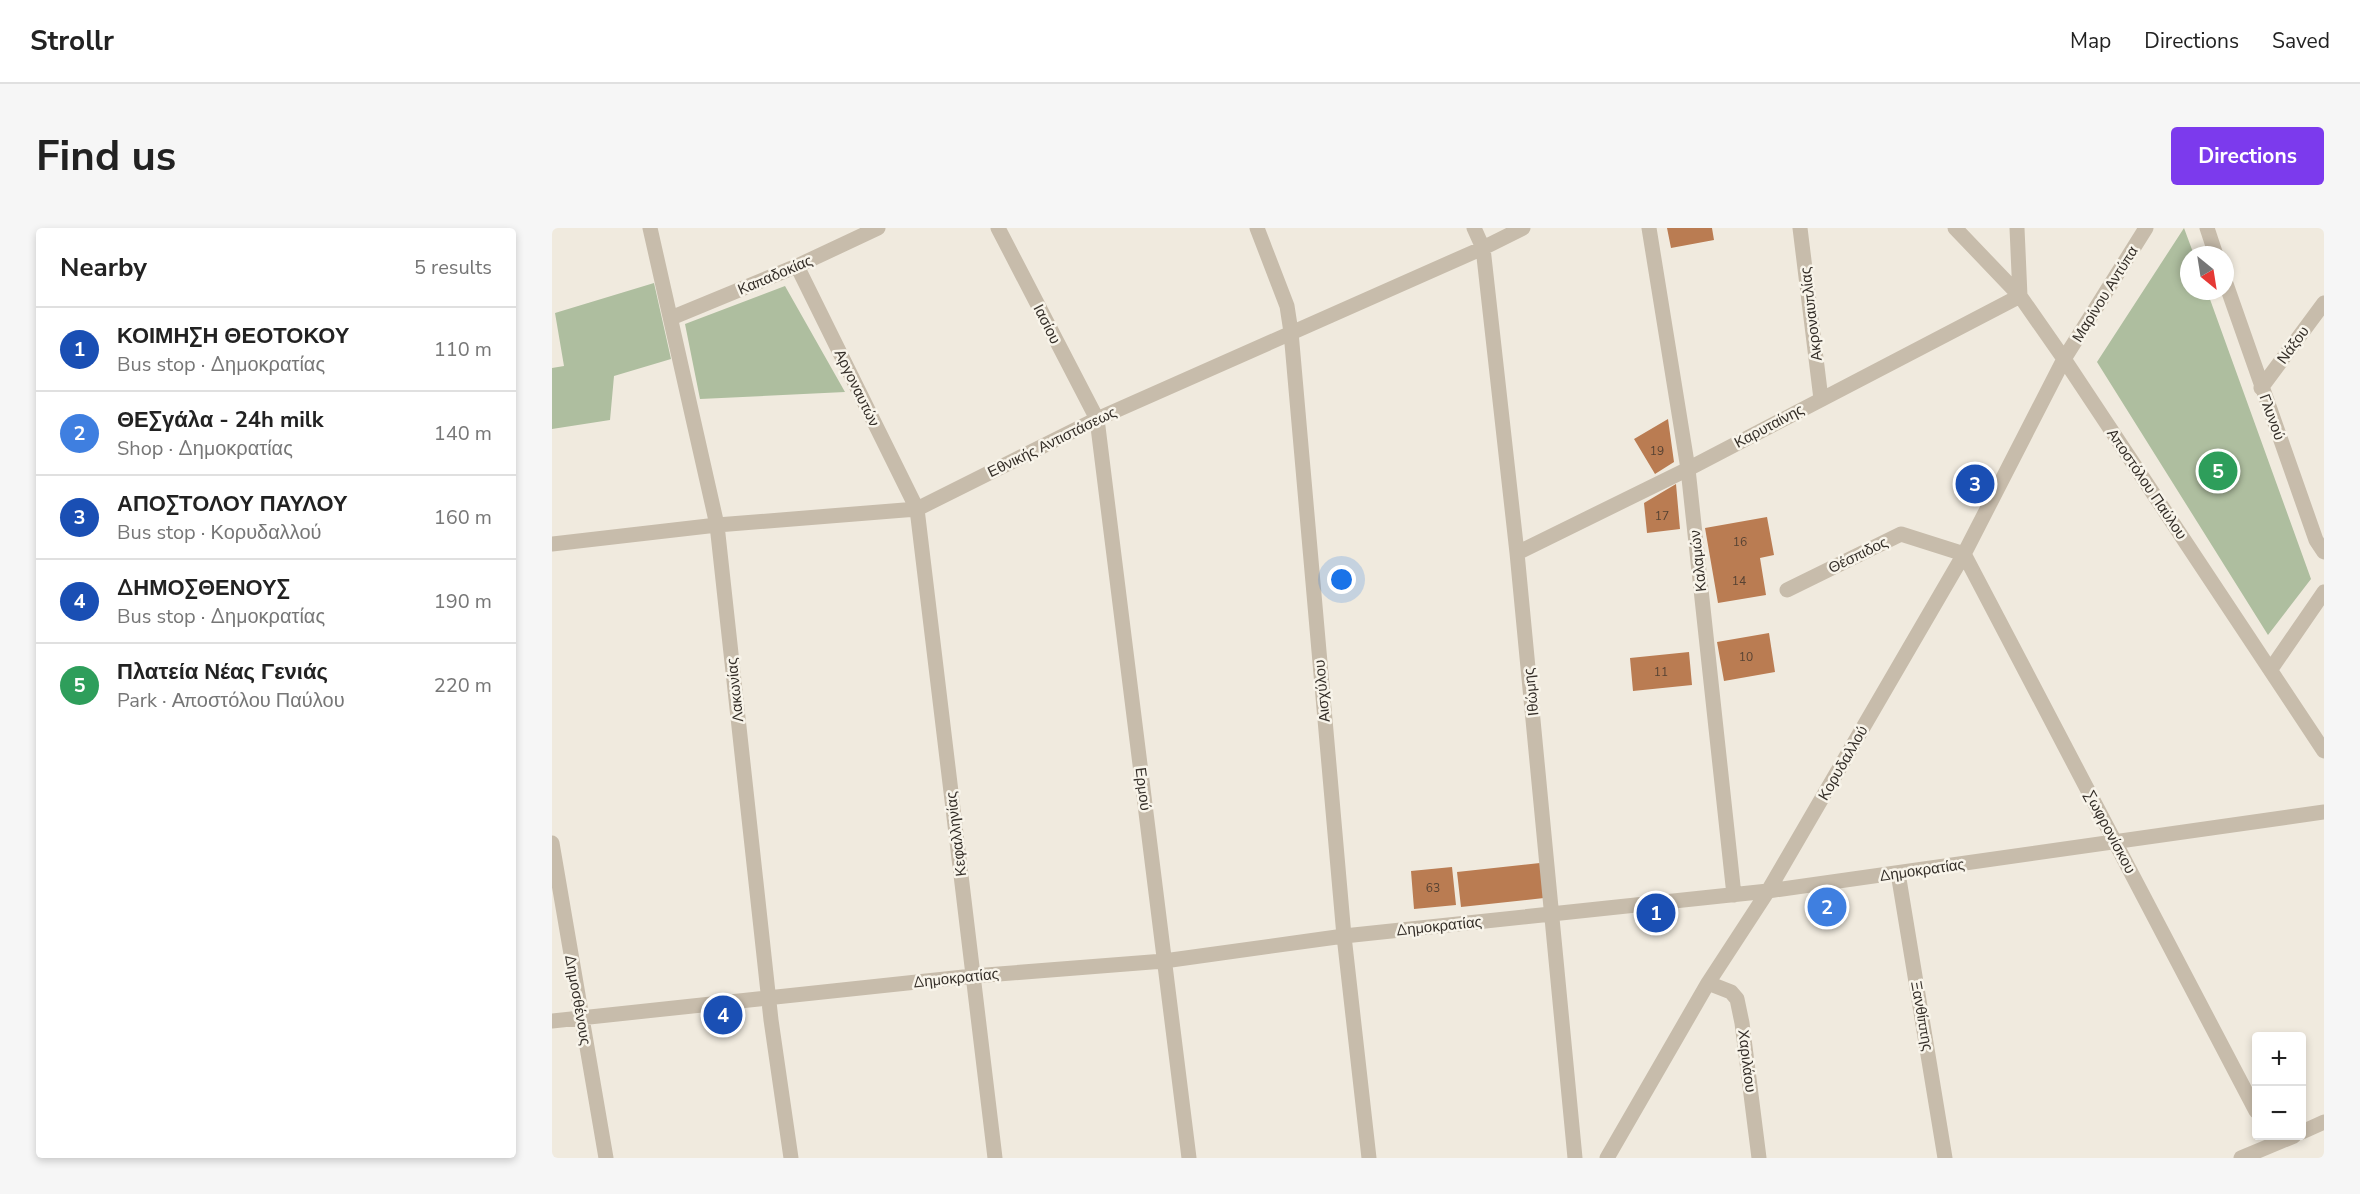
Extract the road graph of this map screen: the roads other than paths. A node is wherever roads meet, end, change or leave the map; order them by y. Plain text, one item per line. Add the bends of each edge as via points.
1 (650, 228) edge
2 (878, 228) edge
3 (998, 228) edge
4 (1257, 228) edge
5 (1474, 228) edge
6 (1523, 228) edge
7 (1649, 228) edge
8 (1800, 228) edge
9 (1955, 228) edge
10 (2017, 228) edge
11 (2146, 228) edge
12 (2207, 228) edge
13 (2213, 246) edge
14 (1483, 248) junction
15 (797, 266) junction
16 (2020, 296) junction
17 (2232, 300) edge
18 (2324, 303) edge
19 (671, 318) junction
20 (1291, 332) junction
21 (2064, 359) junction
22 (2261, 388) junction
23 (1821, 399) junction
24 (1096, 419) junction
25 (1688, 469) junction
26 (918, 509) junction
27 (717, 525) junction
28 (552, 544) edge
29 (2324, 552) edge
30 (1517, 553) junction
31 (1964, 554) junction
32 (1787, 590) dead end
33 (2324, 592) edge
34 (2271, 669) junction
35 (2324, 751) edge
36 (2324, 812) edge
37 (2115, 842) junction
38 (552, 843) edge
39 (1898, 873) junction
40 (1768, 891) junction
41 (1734, 895) junction
42 (1553, 914) junction
43 (1344, 936) junction
44 (1164, 961) junction
45 (973, 976) junction
46 (1708, 983) junction
47 (769, 998) junction
48 (581, 1018) junction
49 (552, 1021) edge
50 (2252, 1103) edge
51 (2324, 1122) edge
52 (2306, 1130) edge
53 (2275, 1146) edge
54 (606, 1158) edge
55 (791, 1158) edge
56 (995, 1158) edge
57 (1190, 1158) edge
58 (1369, 1158) edge
59 (1575, 1158) edge
60 (1607, 1158) edge
61 (1759, 1158) edge
62 (1945, 1158) edge
63 (2241, 1158) edge

1 - 19 street, Λακωνίας
2 - 15 street, Καπαδοκίας
3 - 24 street, Ιασίου
4 - 20 street, Αισχύλου via 1287,306
5 - 14 street, Ιθώμης
6 - 14 street, Εθνικής Αντιστάσεως
7 - 25 street, Καλαμών
8 - 23 street, Ακροναυπλίας
9 - 16 street, Αποστόλου Παύλου
10 - 16 street
11 - 21 street, Μαρίνου Αντύπα
12 - 13 street
14 - 20 street, Εθνικής Αντιστάσεως
14 - 30 street, Ιθώμης
15 - 19 street, Καπαδοκίας
15 - 26 street, Αργοναυτών
16 - 21 street, Αποστόλου Παύλου
16 - 23 street, Καρυταίνης
17 - 22 street, Γλυνού
18 - 22 street, Νάξου
19 - 27 street, Λακωνίας
20 - 24 street, Εθνικής Αντιστάσεως
20 - 43 street, Αισχύλου
21 - 31 street, Κορυδαλλού
21 - 34 street, Αποστόλου Παύλου
22 - 29 street, Γλυνού via 2316,540
23 - 25 street, Καρυταίνης
24 - 26 street, Εθνικής Αντιστάσεως
24 - 44 street, Ερμού
25 - 30 street, Καρυταίνης
25 - 41 street, Καλαμών
26 - 27 street, Εθνικής Αντιστάσεως
26 - 45 street, Κεφαλληνίας
27 - 28 street, Εθνικής Αντιστάσεως
27 - 47 street, Λακωνίας
30 - 42 street, Ιθώμης
31 - 32 street, Θέσπιδος via 1901,534
31 - 37 street, Σωφρονίσκου
31 - 40 street, Κορυδαλλού
33 - 34 street
34 - 35 street, Αποστόλου Παύλου
36 - 37 street, Δημοκρατίας
37 - 39 street, Δημοκρατίας
37 - 50 street, Σωφρονίσκου
38 - 48 street, Δημοσθένους
39 - 40 street, Δημοκρατίας
39 - 62 street, Ξανθίππης
40 - 41 street, Δημοκρατίας
40 - 46 street, Κορυδαλλού
41 - 42 street, Δημοκρατίας
42 - 43 street, Δημοκρατίας
42 - 59 street, Ιθώμης
43 - 44 street, Δημοκρατίας
43 - 58 street, Αισχύλου
44 - 45 street, Δημοκρατίας
44 - 57 street, Ερμού
45 - 47 street, Δημοκρατίας
45 - 56 street, Κεφαλληνίας
46 - 60 street, Κορυδαλλού
46 - 61 street, Χαριλάου via 1731,992 1737,999
47 - 48 street, Δημοκρατίας
47 - 55 street, Λακωνίας
48 - 49 street, Δημοκρατίας
48 - 54 street, Δημοσθένους
51 - 52 street
53 - 63 street

